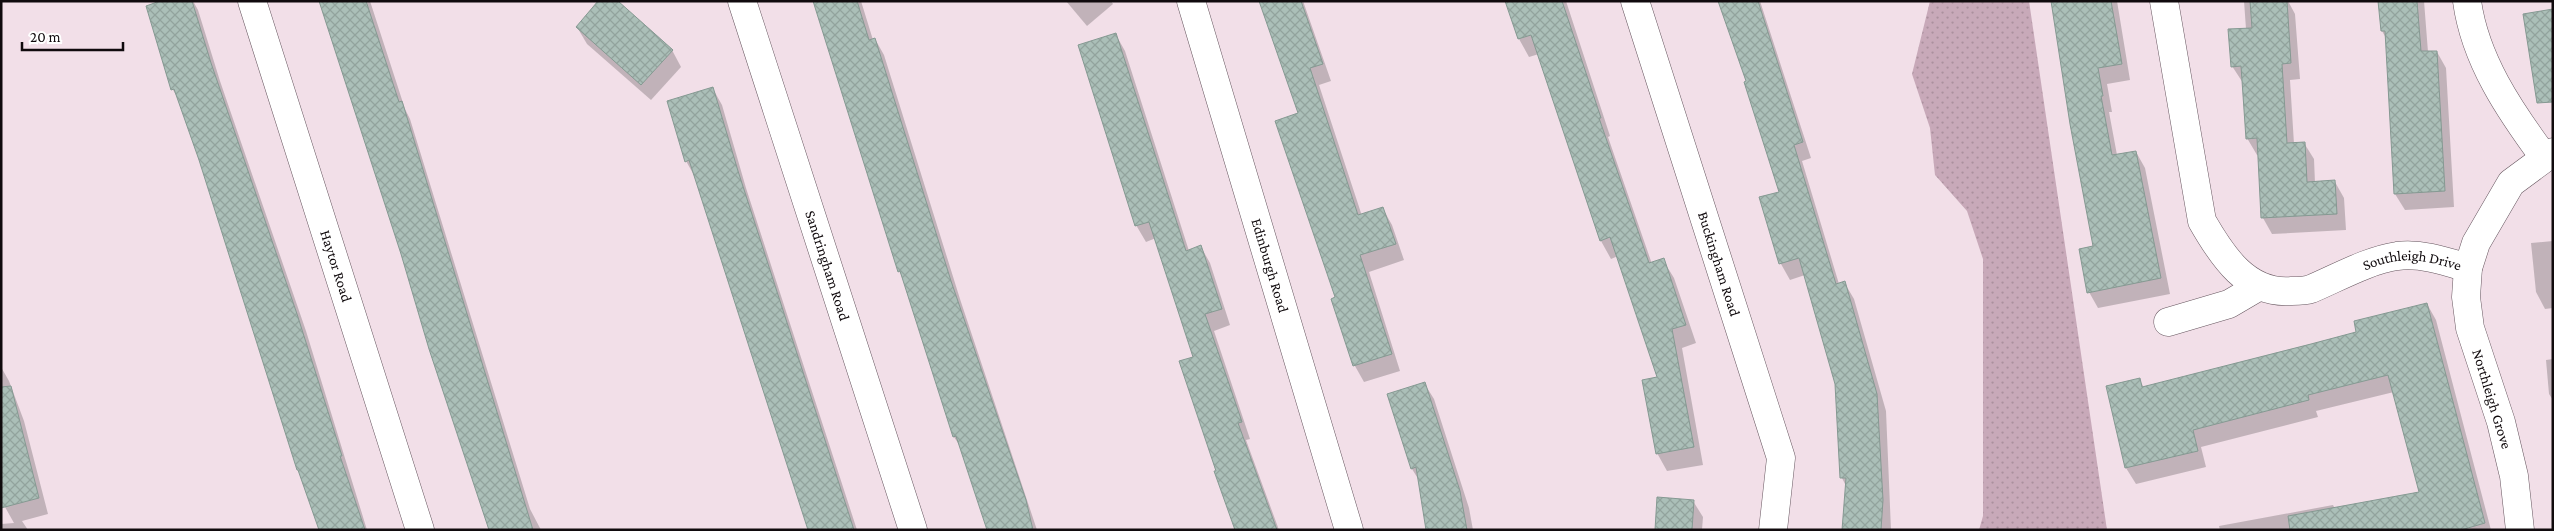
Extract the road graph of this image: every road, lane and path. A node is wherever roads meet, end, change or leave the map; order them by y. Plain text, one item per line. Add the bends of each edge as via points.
1 (252, 1) edge
2 (742, 1) edge
3 (1191, 1) edge
4 (1635, 1) edge
5 (2164, 1) edge
6 (2467, 1) edge
7 (2548, 155) edge
8 (2468, 268) junction
9 (2258, 287) junction
10 (2168, 322) dead end
11 (420, 530) edge
12 (913, 530) edge
13 (1349, 530) edge
14 (1773, 530) edge
15 (2520, 530) edge

1 - 11 street, Haytor Road
2 - 12 street, Sandringham Road
3 - 13 street, Edinburgh Road
4 - 14 street, Buckingham Road via 1781,458
5 - 9 street, Southleigh Drive via 2202,221 2216,247 2234,269
6 - 7 street, Southleigh Drive via 2487,67 2511,113
7 - 8 street, Southleigh Drive via 2511,183 2476,243
8 - 9 street, Southleigh Drive via 2433,257 2396,256 2308,290 2282,292
8 - 15 street, Northleigh Grove via 2466,297 2470,328 2501,422 2514,476
9 - 10 street via 2229,304

